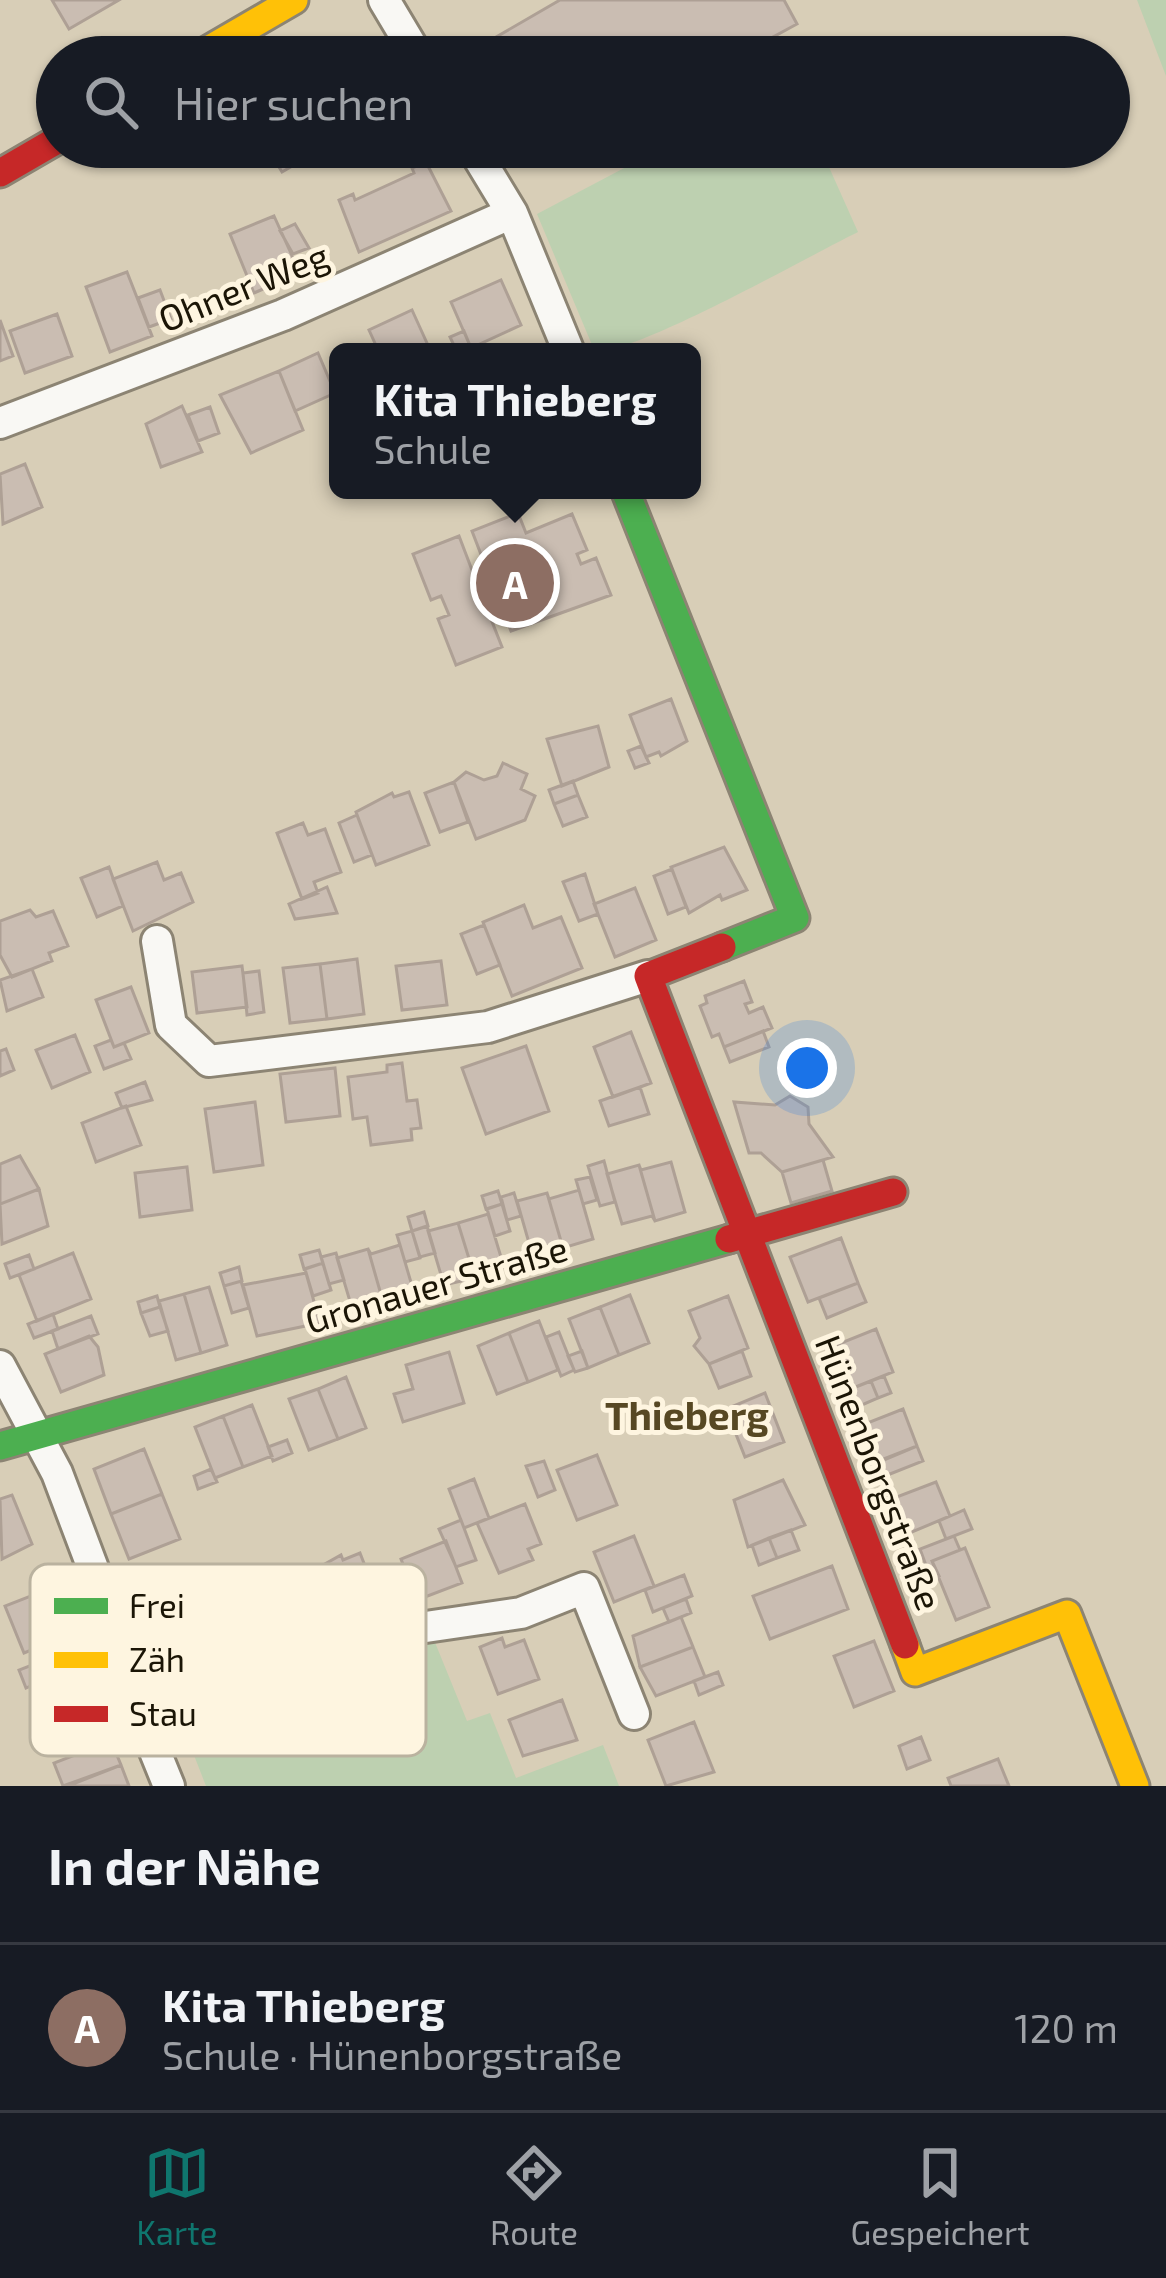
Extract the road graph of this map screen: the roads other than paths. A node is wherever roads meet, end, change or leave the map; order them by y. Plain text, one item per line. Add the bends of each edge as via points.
1 (294, 0) edge
2 (384, 0) edge
3 (232, 36) edge
4 (405, 36) edge
5 (36, 152) edge
6 (485, 168) edge
7 (0, 173) edge
8 (512, 213) junction
9 (565, 343) edge
10 (0, 423) edge
11 (630, 499) edge
12 (157, 941) dead end
13 (648, 976) junction
14 (893, 1192) dead end
15 (746, 1234) junction
16 (0, 1366) edge
17 (34, 1437) junction
18 (0, 1446) edge
19 (88, 1564) edge
20 (426, 1627) edge
21 (634, 1714) dead end
22 (156, 1756) edge
23 (169, 1786) edge
24 (1135, 1786) edge

1 - 3 street
2 - 4 street
5 - 7 street
6 - 8 street
8 - 9 street
8 - 10 street, Ohner Weg via 283,315
11 - 13 street via 795,918
12 - 13 street via 171,1025 209,1061 488,1027
13 - 15 street, Hünenborgstraße
14 - 15 street, Gronauer Straße
15 - 17 street, Gronauer Straße
15 - 24 street, Hünenborgstraße via 915,1672 1067,1614
16 - 17 street
17 - 18 street, Gronauer Straße
17 - 19 street via 58,1473
20 - 21 street via 521,1613 584,1588
22 - 23 street

